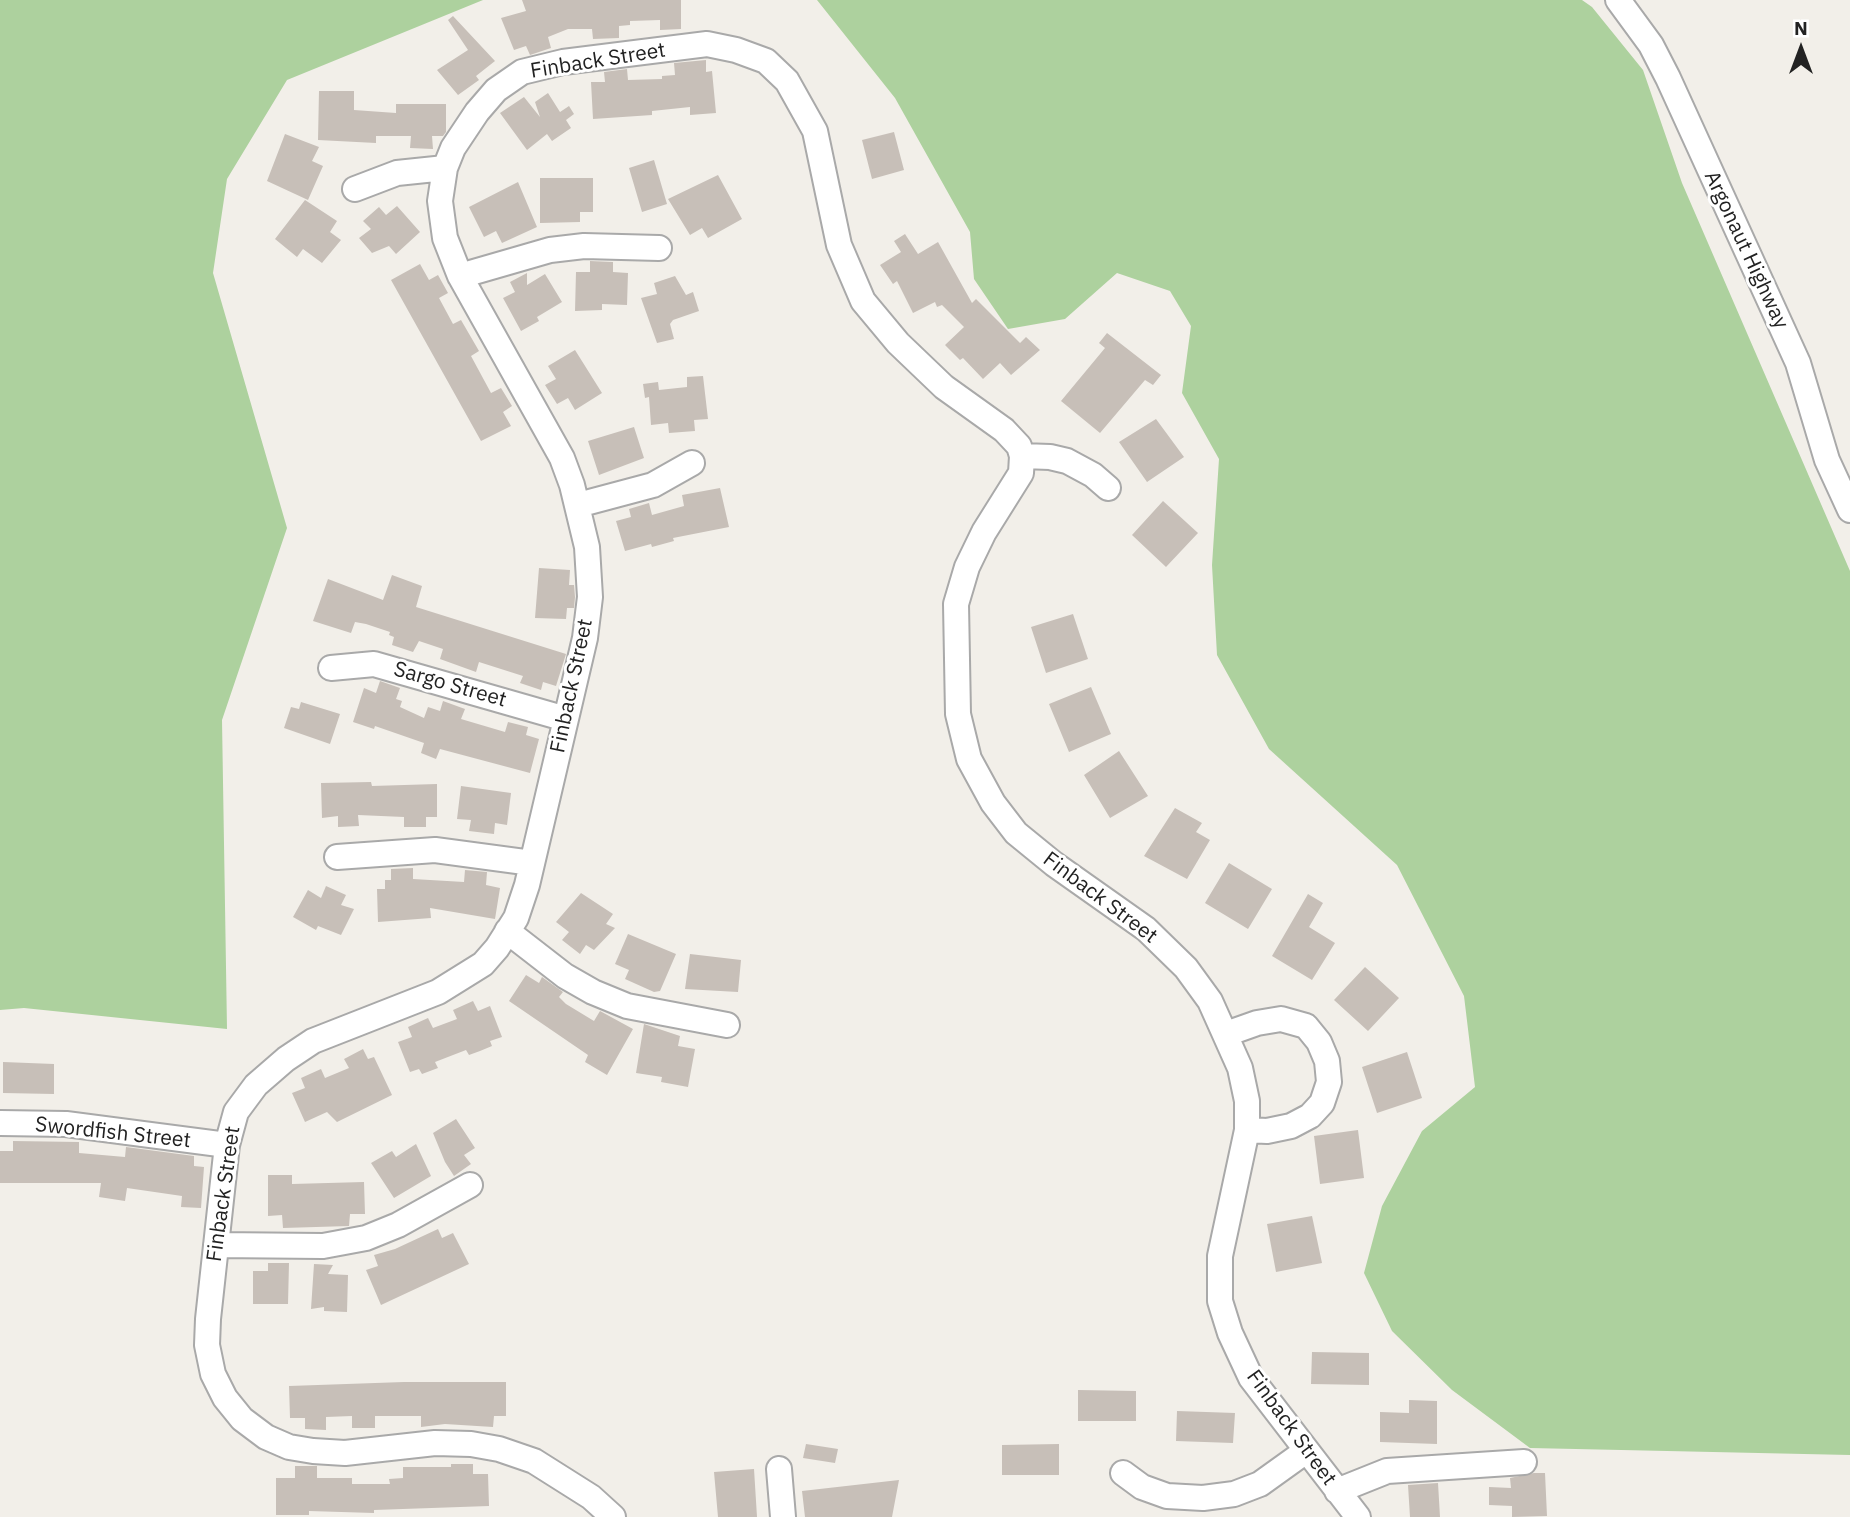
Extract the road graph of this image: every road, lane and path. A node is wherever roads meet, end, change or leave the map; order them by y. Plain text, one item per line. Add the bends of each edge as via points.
1 (1618, 0) edge
2 (444, 168) junction
3 (355, 189) dead end
4 (659, 248) dead end
5 (460, 276) junction
6 (1022, 456) junction
7 (692, 463) dead end
8 (1108, 488) dead end
9 (578, 505) junction
10 (1850, 510) edge
11 (331, 668) dead end
12 (566, 719) junction
13 (337, 857) dead end
14 (532, 863) junction
15 (507, 931) junction
16 (727, 1025) dead end
17 (1226, 1034) junction
18 (0, 1123) edge
19 (1247, 1130) junction
20 (227, 1145) junction
21 (470, 1185) dead end
22 (216, 1245) junction
23 (1306, 1451) junction
24 (1524, 1462) dead end
25 (779, 1469) dead end
26 (1123, 1473) dead end
27 (1337, 1492) junction
28 (613, 1517) edge
29 (783, 1517) edge
30 (1358, 1517) edge

1 - 10 street, Argonaut Highway via 1668,78 1798,363 1827,460
2 - 3 street via 397,173
2 - 5 street, Finback Street via 440,201 444,238
2 - 6 street, Finback Street via 477,112 496,90 522,72 563,62 707,44 766,61 787,81 815,131 839,245 863,301 944,387 1004,430
4 - 5 street via 550,250
5 - 9 street, Finback Street via 562,458
6 - 8 street via 1067,461
6 - 17 street, Finback Street via 1021,473 984,531 956,604 958,713 969,759 1016,833 1146,929 1186,968
7 - 9 street via 653,485
9 - 12 street, Finback Street via 590,597
11 - 12 street, Sargo Street via 353,663 391,668
12 - 14 street, Finback Street
13 - 14 street via 435,850
14 - 15 street, Finback Street via 516,918
15 - 16 street via 593,992 627,1006
15 - 20 street, Finback Street via 483,964 458,981 313,1041 286,1059 256,1085 236,1112
17 - 19 street, Finback Street via 1240,1068
17 - 19 street via 1281,1019 1306,1026 1328,1061 1326,1093 1310,1116 1291,1126
18 - 20 street, Swordfish Street via 66,1124
19 - 23 street, Finback Street via 1220,1256 1220,1301 1251,1378
20 - 22 street, Finback Street
21 - 22 street via 366,1238 323,1246
22 - 28 street, Finback Street via 208,1332 213,1374 242,1419 266,1437 289,1447 345,1453 435,1443 499,1450 534,1461
23 - 26 street via 1260,1484 1234,1494 1167,1496 1142,1487
23 - 27 street, Finback Street
24 - 27 street via 1387,1471
25 - 29 street
27 - 30 street, Finback Street

